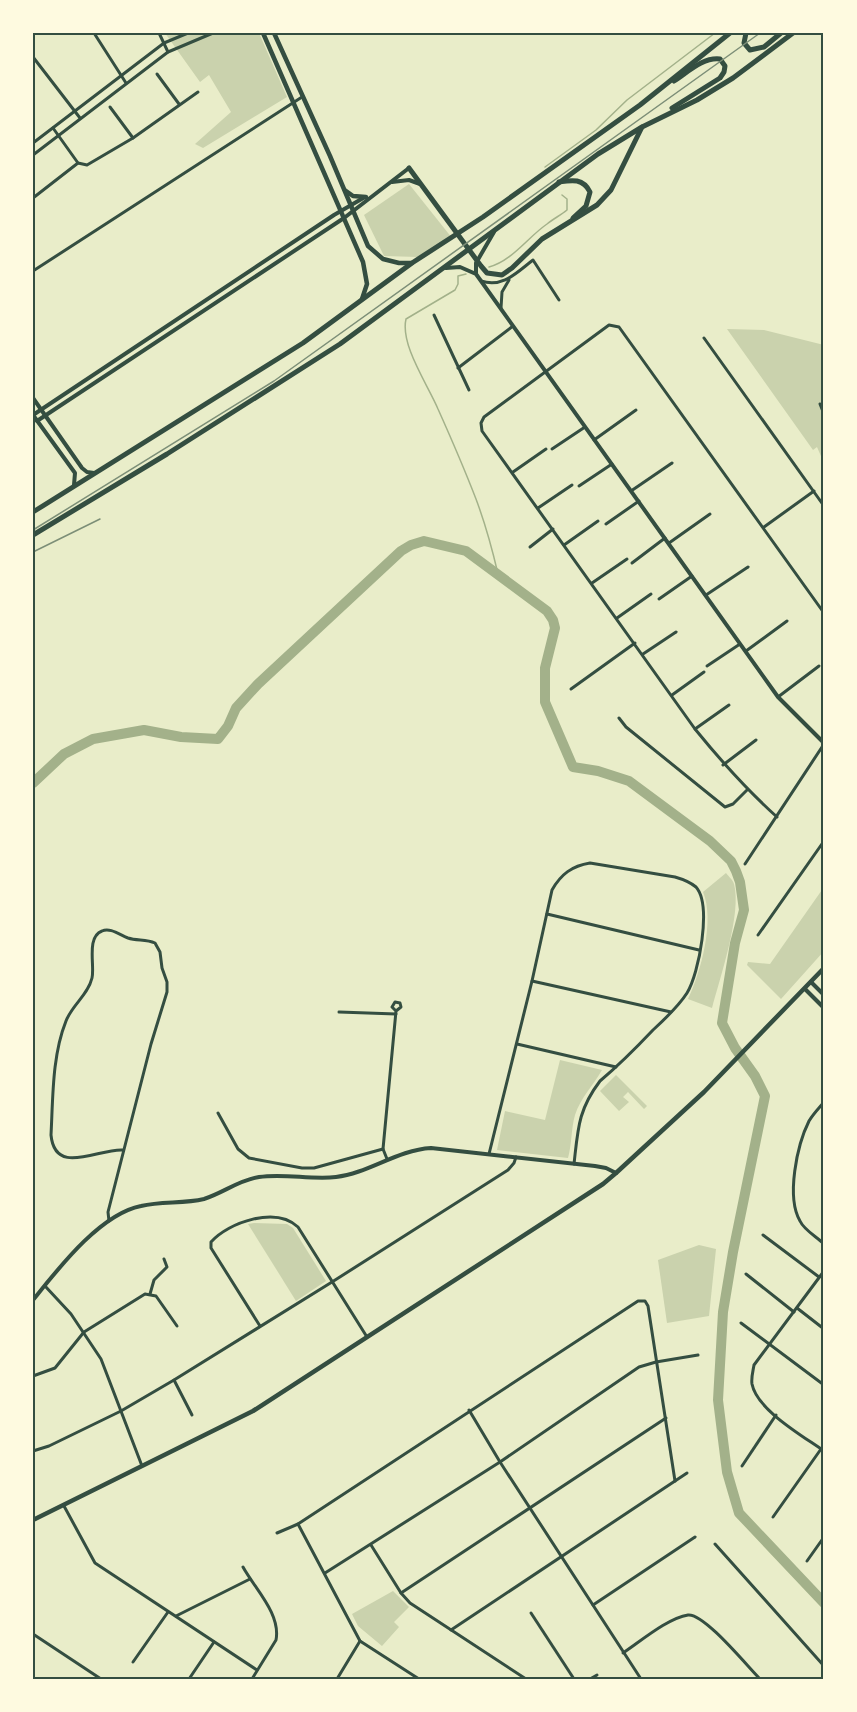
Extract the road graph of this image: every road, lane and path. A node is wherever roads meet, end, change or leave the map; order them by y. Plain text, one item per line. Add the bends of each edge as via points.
1 (94, 33) edge
2 (159, 33) edge
3 (188, 33) edge
4 (213, 33) edge
5 (263, 33) edge
6 (274, 33) edge
7 (730, 33) edge
8 (746, 33) edge
9 (781, 33) edge
10 (794, 33) edge
11 (164, 44) junction
12 (168, 52) junction
13 (33, 57) edge
14 (157, 74) dead end
15 (121, 76) junction
16 (126, 83) junction
17 (198, 92) dead end
18 (302, 97) junction
19 (293, 102) junction
20 (179, 104) junction
21 (640, 105) junction
22 (110, 107) dead end
23 (74, 111) junction
24 (80, 118) junction
25 (653, 121) junction
26 (642, 127) junction
27 (53, 128) junction
28 (59, 136) junction
29 (133, 138) junction
30 (33, 143) edge
31 (33, 155) edge
32 (78, 163) junction
33 (409, 168) joint
34 (391, 182) junction
35 (557, 183) junction
36 (423, 186) junction
37 (344, 187) junction
38 (369, 196) junction
39 (33, 198) edge
40 (351, 205) junction
41 (341, 210) junction
42 (354, 211) junction
43 (344, 218) junction
44 (568, 223) junction
45 (498, 226) junction
46 (412, 263) junction
47 (442, 269) junction
48 (33, 271) edge
49 (476, 274) junction
50 (511, 277) junction
51 (481, 281) junction
52 (560, 300) dead end
53 (358, 303) junction
54 (501, 309) junction
55 (434, 315) dead end
56 (513, 326) junction
57 (704, 338) dead end
58 (458, 368) junction
59 (546, 373) junction
60 (469, 390) dead end
61 (33, 398) edge
62 (820, 404) dead end
63 (42, 409) junction
64 (636, 410) dead end
65 (824, 414) edge
66 (33, 415) edge
67 (46, 415) junction
68 (35, 421) edge
69 (585, 427) junction
70 (594, 440) junction
71 (552, 449) dead end
72 (546, 450) dead end
73 (672, 463) dead end
74 (612, 464) junction
75 (98, 472) junction
76 (512, 472) junction
77 (572, 485) dead end
78 (579, 486) dead end
79 (72, 488) junction
80 (631, 491) junction
81 (814, 491) junction
82 (639, 501) junction
83 (823, 503) edge
84 (537, 508) junction
85 (33, 512) edge
86 (710, 514) dead end
87 (598, 520) dead end
88 (606, 524) dead end
89 (764, 527) junction
90 (553, 529) junction
91 (33, 536) edge
92 (665, 538) junction
93 (669, 543) junction
94 (564, 545) junction
95 (530, 547) dead end
96 (627, 559) dead end
97 (632, 563) dead end
98 (748, 567) dead end
99 (692, 576) junction
100 (592, 583) junction
101 (651, 594) dead end
102 (706, 595) junction
103 (659, 599) dead end
104 (824, 613) edge
105 (617, 618) junction
106 (787, 621) dead end
107 (676, 632) dead end
108 (635, 643) junction
109 (741, 643) junction
110 (746, 651) junction
111 (643, 654) junction
112 (707, 666) dead end
113 (819, 666) dead end
114 (704, 672) dead end
115 (571, 688) dead end
116 (672, 695) junction
117 (778, 697) junction
118 (729, 705) dead end
119 (619, 718) dead end
120 (695, 729) junction
121 (756, 740) dead end
122 (824, 744) edge
123 (723, 765) junction
124 (747, 790) junction
125 (777, 817) junction
126 (824, 841) edge
127 (745, 864) dead end
128 (547, 914) junction
129 (758, 935) dead end
130 (699, 950) junction
131 (824, 968) edge
132 (532, 981) junction
133 (811, 982) junction
134 (805, 989) junction
135 (824, 995) edge
136 (824, 1008) edge
137 (339, 1012) dead end
138 (671, 1012) junction
139 (517, 1044) junction
140 (616, 1067) junction
141 (824, 1102) edge
142 (218, 1113) dead end
143 (383, 1149) junction
144 (123, 1150) junction
145 (489, 1154) junction
146 (516, 1157) junction
147 (387, 1159) junction
148 (574, 1164) junction
149 (616, 1173) junction
150 (109, 1221) junction
151 (763, 1235) dead end
152 (824, 1244) edge
153 (164, 1259) dead end
154 (824, 1271) edge
155 (746, 1274) dead end
156 (819, 1277) junction
157 (332, 1282) junction
158 (45, 1286) junction
159 (150, 1294) junction
160 (33, 1300) edge
161 (797, 1308) junction
162 (794, 1312) junction
163 (741, 1323) dead end
164 (177, 1326) dead end
165 (260, 1326) junction
166 (824, 1329) edge
167 (84, 1332) junction
168 (368, 1338) junction
169 (769, 1343) junction
170 (698, 1355) dead end
171 (656, 1362) junction
172 (33, 1376) edge
173 (174, 1380) junction
174 (824, 1385) edge
175 (470, 1410) junction
176 (121, 1411) junction
177 (192, 1415) dead end
178 (776, 1415) junction
179 (666, 1418) junction
180 (822, 1450) edge
181 (33, 1451) edge
182 (500, 1462) junction
183 (141, 1466) junction
184 (742, 1466) dead end
185 (687, 1473) dead end
186 (675, 1481) junction
187 (64, 1506) junction
188 (531, 1508) junction
189 (773, 1517) dead end
190 (33, 1520) edge
191 (298, 1524) junction
192 (277, 1533) dead end
193 (696, 1537) dead end
194 (824, 1538) edge
195 (715, 1544) dead end
196 (371, 1545) junction
197 (561, 1555) junction
198 (807, 1561) dead end
199 (243, 1567) dead end
200 (325, 1574) junction
201 (250, 1579) junction
202 (401, 1593) junction
203 (593, 1605) junction
204 (168, 1611) junction
205 (531, 1613) dead end
206 (175, 1616) junction
207 (451, 1630) junction
208 (33, 1634) edge
209 (360, 1641) junction
210 (214, 1642) junction
211 (623, 1653) junction
212 (133, 1662) dead end
213 (824, 1666) edge
214 (257, 1670) junction
215 (597, 1675) dead end
216 (101, 1679) edge
217 (189, 1679) edge
218 (252, 1679) edge
219 (337, 1679) edge
220 (419, 1679) edge
221 (526, 1679) edge
222 (574, 1679) edge
223 (590, 1679) edge
224 (641, 1679) edge
225 (760, 1679) edge

1 - 15 street
2 - 11 street
3 - 11 street
4 - 12 street
5 - 19 main road
6 - 18 main road
7 - 21 main road
8 - 9 main road via 744,43 750,50 764,46
10 - 25 main road via 734,78
11 - 12 street
11 - 15 street
12 - 16 street
13 - 23 street
14 - 20 street
15 - 16 street
15 - 23 street
16 - 24 street
17 - 20 street
18 - 19 street
18 - 37 main road
19 - 41 main road
19 - 48 street
20 - 29 street
21 - 25 main road via 705,61 713,58 724,62 720,78
21 - 46 main road
22 - 29 street
23 - 24 street
23 - 27 street
24 - 28 street
25 - 26 main road
26 - 35 main road
26 - 44 main road via 611,190 597,206
27 - 28 street
27 - 30 street
28 - 31 street
28 - 32 street
29 - 32 street via 87,165
32 - 39 street
33 - 34 street
33 - 36 main road
34 - 36 street via 409,180
34 - 38 street
35 - 44 main road via 580,181 590,192 586,206
35 - 45 main road
36 - 44 main road via 487,273 502,274 512,268 542,239
37 - 38 main road via 353,196
37 - 40 main road
38 - 40 street
38 - 42 street via 369,201
40 - 41 street
40 - 42 main road
41 - 43 main road
41 - 63 street
42 - 43 street
42 - 46 main road via 368,246 375,253 384,260
43 - 53 main road via 366,273 365,295
43 - 67 street
45 - 47 main road
45 - 49 street via 476,263
46 - 53 main road
47 - 49 street via 460,267
47 - 91 main road via 340,344
49 - 51 street
50 - 51 street via 497,284
50 - 52 street via 532,260
50 - 54 street via 502,292
51 - 54 street
53 - 75 main road via 303,343
54 - 56 street
55 - 58 street
56 - 58 street
56 - 59 street
57 - 81 street
58 - 60 street
59 - 69 street
59 - 76 street via 488,413 481,423 482,431
59 - 89 street via 609,325 619,327
61 - 63 street
62 - 65 street
63 - 66 street
63 - 67 street
64 - 70 street
66 - 68 street
67 - 68 street
67 - 75 street via 82,468
68 - 79 street via 75,473
69 - 70 street
69 - 71 street
70 - 74 street
72 - 76 street
73 - 80 street
74 - 78 street
74 - 80 street
75 - 79 main road
76 - 84 street
77 - 84 street
79 - 85 main road
80 - 82 street
81 - 83 street
81 - 89 street
82 - 88 street
82 - 92 street
84 - 90 street
86 - 93 street
87 - 94 street
89 - 104 street
90 - 94 street
90 - 95 street
92 - 93 street
92 - 97 street
93 - 99 street
94 - 100 street
96 - 100 street
98 - 102 street
99 - 102 street
99 - 103 street
100 - 105 street
101 - 105 street
102 - 109 street
105 - 108 street
106 - 110 street
107 - 111 street
108 - 111 street
108 - 115 street
109 - 110 street
109 - 112 street
110 - 117 street
111 - 116 street
113 - 117 street
114 - 116 street
116 - 120 street
117 - 122 street
118 - 120 street
119 - 124 street via 725,807
120 - 123 street
121 - 123 street
122 - 125 street
123 - 124 street
124 - 125 street
125 - 127 street
126 - 129 street
128 - 130 street
128 - 130 street via 552,890 567,871 578,865 590,863 675,877 687,881 701,897 705,917
128 - 132 street
130 - 138 street via 688,991
131 - 133 main road
132 - 138 street
132 - 139 street
133 - 134 main road
133 - 135 street
134 - 136 street
134 - 149 main road via 752,1045
137 - 143 street via 396,1013
138 - 140 street
139 - 140 street
139 - 145 street
140 - 148 street via 600,1081 583,1108
141 - 152 street via 804,1131 794,1179 795,1208 801,1223
142 - 143 street via 238,1149 249,1158 314,1168
143 - 147 street
144 - 144 street via 168,987 155,943 107,930 96,936 93,978 70,1012 62,1035 51,1143 57,1151 80,1159 108,1150
144 - 150 street
145 - 146 street
145 - 147 street via 420,1149
146 - 148 street
146 - 157 street via 508,1170
147 - 150 street via 338,1177 258,1177 205,1198 140,1206
148 - 149 street
149 - 168 main road
150 - 158 street
151 - 156 street
153 - 159 street via 167,1267 154,1280
154 - 156 street
155 - 162 street
156 - 161 street
157 - 165 street
157 - 165 street via 293,1222 267,1218 236,1224 214,1238 211,1248
157 - 168 street
158 - 160 street
158 - 167 street
159 - 164 street via 156,1296
159 - 167 street via 139,1296
161 - 162 street
161 - 166 street
162 - 169 street
163 - 169 street
165 - 173 street
167 - 172 street via 55,1368
167 - 176 street via 107,1372
168 - 183 main road via 253,1411
169 - 174 street
169 - 178 street via 754,1365 751,1380 764,1406
170 - 171 street
171 - 175 street via 648,1306 645,1301 638,1301
171 - 179 street
171 - 182 street via 639,1367
173 - 176 street
173 - 177 street
175 - 182 street
175 - 191 street
176 - 181 street
176 - 183 street
178 - 180 street
178 - 184 street
179 - 186 street
179 - 188 street
180 - 189 street
182 - 188 street
182 - 196 street
183 - 187 main road
185 - 186 street
186 - 197 street
187 - 190 main road
187 - 204 street via 95,1563
188 - 197 street
188 - 202 street
191 - 192 street
191 - 200 street
193 - 203 street
194 - 198 street
195 - 213 street
196 - 200 street
196 - 202 street
197 - 203 street
197 - 207 street
199 - 201 street
200 - 209 street
201 - 206 street
201 - 214 street via 273,1616 277,1634
202 - 207 street via 412,1605
203 - 211 street
204 - 206 street
204 - 212 street
205 - 222 street
206 - 210 street
207 - 221 street
208 - 216 street
209 - 219 street
209 - 220 street
210 - 214 street
210 - 217 street
211 - 224 street
211 - 225 street via 675,1619 693,1615 710,1626
214 - 218 street
215 - 223 street

